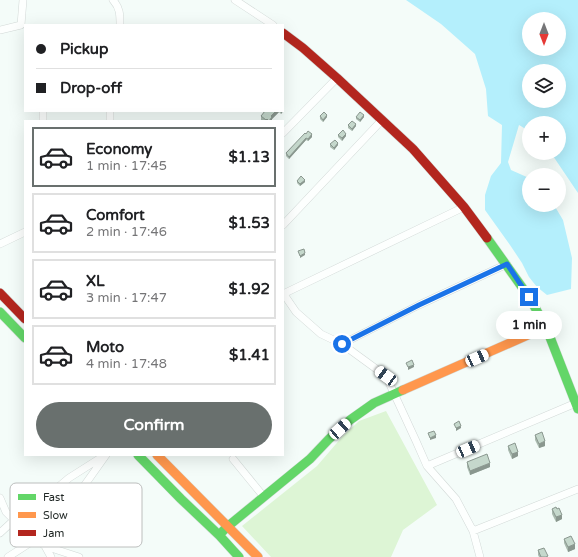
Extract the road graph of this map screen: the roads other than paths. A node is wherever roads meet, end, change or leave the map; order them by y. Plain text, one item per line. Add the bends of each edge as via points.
1 (23, 0) edge
2 (113, 0) edge
3 (235, 0) edge
4 (120, 24) edge
5 (271, 24) edge
6 (0, 30) edge
7 (284, 35) edge
8 (337, 78) junction
9 (382, 120) junction
10 (284, 132) edge
11 (464, 207) junction
12 (284, 224) edge
13 (24, 232) edge
14 (0, 244) edge
15 (507, 264) junction
16 (0, 294) edge
17 (284, 294) edge
18 (284, 295) edge
19 (0, 312) edge
20 (24, 318) edge
21 (546, 327) junction
22 (24, 337) edge
23 (342, 344) junction
24 (394, 394) junction
25 (577, 406) edge
26 (104, 456) edge
27 (105, 456) edge
28 (139, 456) edge
29 (158, 456) edge
30 (233, 460) dead end
31 (427, 466) junction
32 (64, 483) edge
33 (86, 483) edge
34 (578, 489) edge
35 (264, 497) junction
36 (0, 498) edge
37 (3, 511) edge
38 (10, 524) edge
39 (228, 526) junction
40 (473, 531) junction
41 (0, 533) edge
42 (219, 535) junction
43 (24, 547) edge
44 (46, 547) edge
45 (48, 547) edge
46 (8, 557) edge
47 (52, 557) edge
48 (79, 557) edge
49 (239, 557) edge
50 (258, 557) edge
51 (480, 557) edge

1 - 6 street via 22,25
2 - 4 street via 118,6
3 - 5 street
7 - 8 street
8 - 9 street
8 - 10 street
9 - 11 street via 413,149
9 - 12 street
11 - 15 street
11 - 17 street
13 - 14 street
15 - 21 street
15 - 23 street
16 - 20 street
18 - 23 street via 296,312 321,334
19 - 22 street
21 - 24 street
21 - 25 street
23 - 24 street via 386,376
24 - 31 street
24 - 35 street via 374,403 350,420 310,459
25 - 31 street
26 - 32 street
27 - 33 street
28 - 42 street
29 - 39 street
30 - 35 street
31 - 40 street via 456,499
34 - 40 street
35 - 39 street
36 - 37 street
38 - 41 street
39 - 42 street
39 - 50 street
40 - 51 street
42 - 49 street
43 - 46 street
44 - 47 street
45 - 48 street

